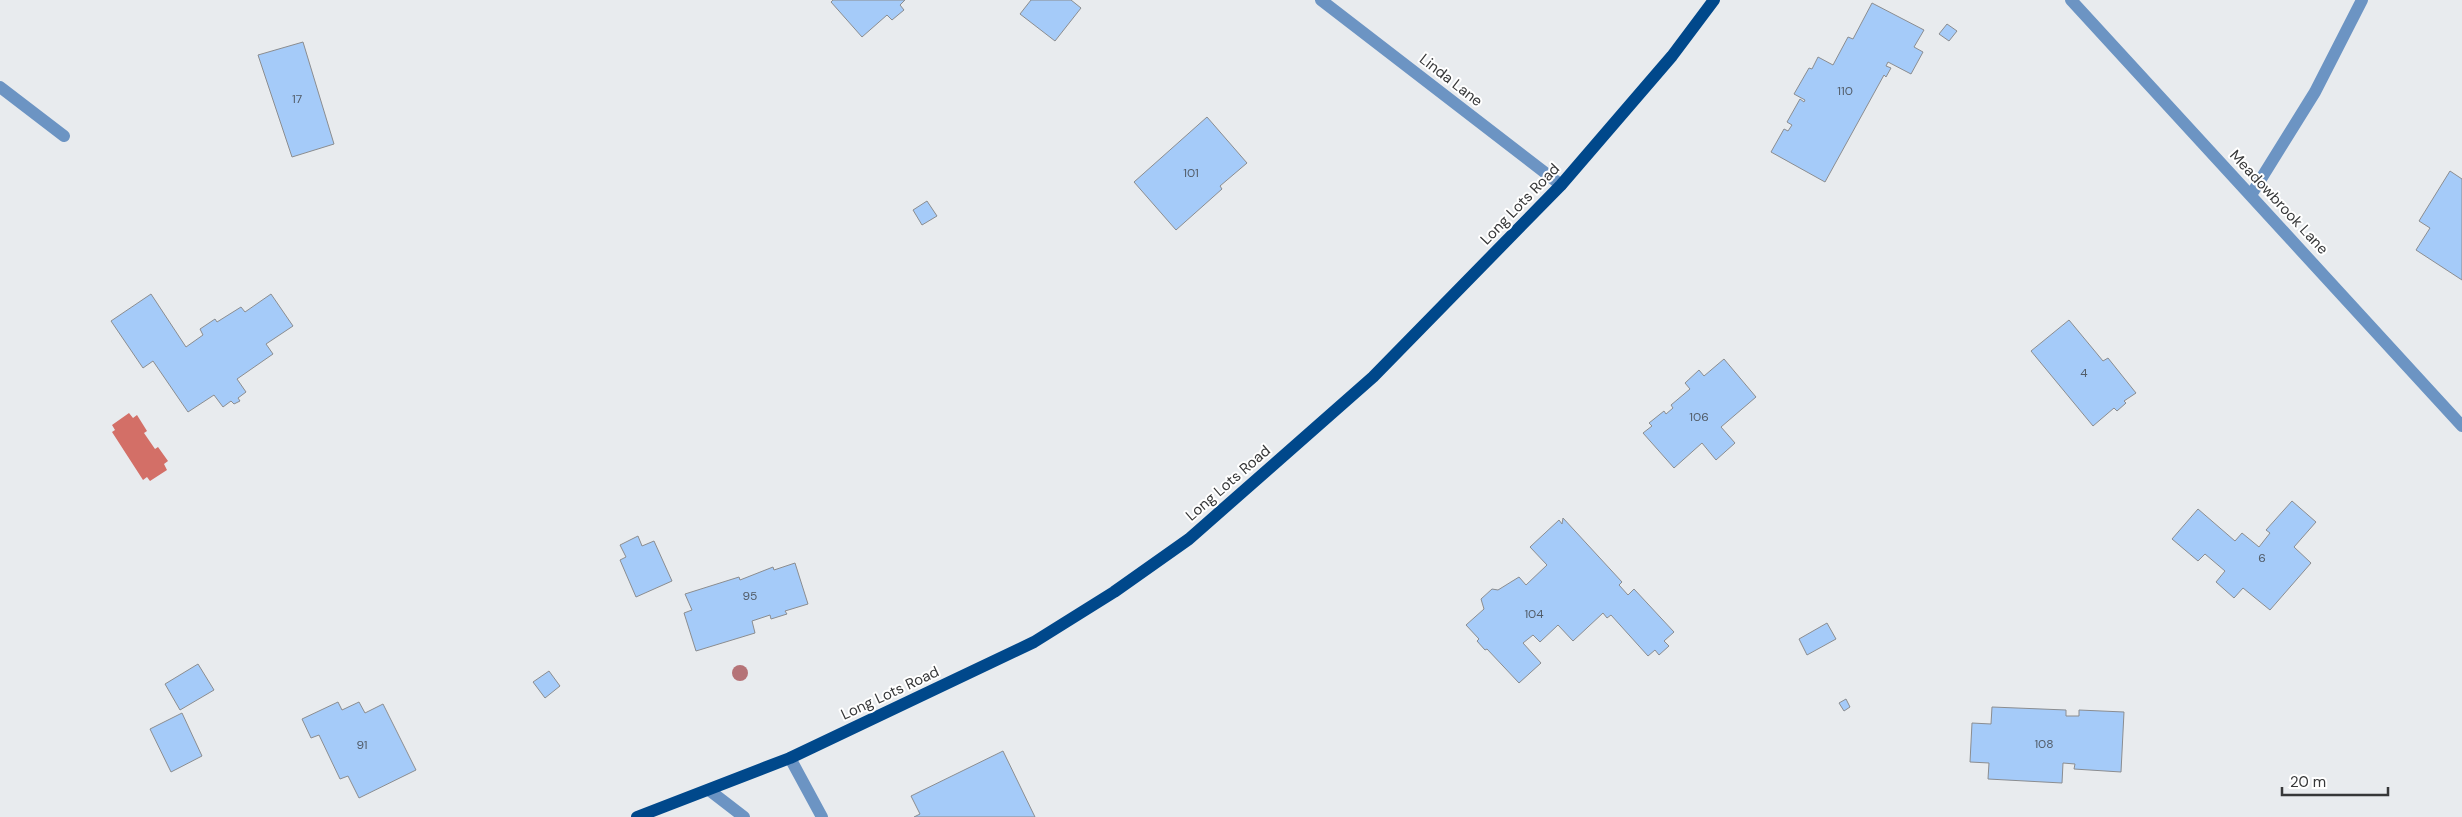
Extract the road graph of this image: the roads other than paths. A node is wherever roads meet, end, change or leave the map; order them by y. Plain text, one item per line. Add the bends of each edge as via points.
1 (1321, 0) edge
2 (1714, 0) edge
3 (2071, 0) edge
4 (2362, 0) edge
5 (0, 87) edge
6 (64, 136) dead end
7 (1561, 185) junction
8 (2251, 196) junction
9 (2462, 426) edge
10 (790, 758) junction
11 (709, 790) junction
12 (637, 817) edge
13 (744, 817) edge
14 (822, 817) edge

1 - 7 street, Linda Lane
2 - 7 main road, Long Lots Road via 1672,56
3 - 8 street, Meadowbrook Lane
4 - 8 street via 2315,92
5 - 6 street
7 - 10 main road, Long Lots Road via 1373,377 1189,539 1114,592 1034,642
8 - 9 street, Meadowbrook Lane
10 - 11 main road, Long Lots Road
10 - 14 street
11 - 12 main road, Long Lots Road
11 - 13 street

